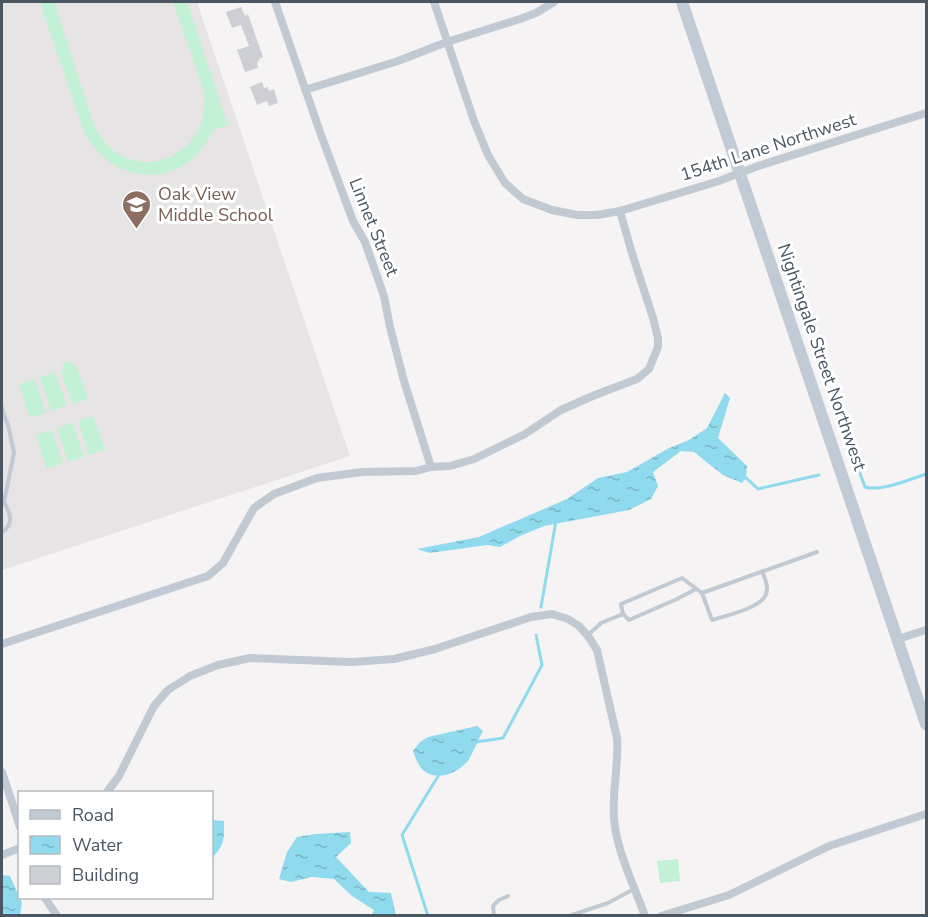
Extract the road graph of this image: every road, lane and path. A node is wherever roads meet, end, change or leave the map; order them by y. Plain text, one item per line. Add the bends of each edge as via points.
1 (275, 2) edge
2 (434, 2) edge
3 (554, 2) edge
4 (682, 2) edge
5 (447, 42) junction
6 (305, 90) junction
7 (927, 113) edge
8 (740, 173) junction
9 (620, 211) junction
10 (2, 408) edge
11 (431, 467) junction
12 (3, 502) edge
13 (2, 532) edge
14 (817, 552) dead end
15 (762, 571) junction
16 (696, 589) junction
17 (702, 593) junction
18 (622, 614) junction
19 (927, 630) edge
20 (588, 636) junction
21 (898, 639) junction
22 (2, 644) edge
23 (927, 724) edge
24 (2, 772) edge
25 (107, 791) edge
26 (927, 814) edge
27 (18, 821) edge
28 (18, 849) edge
29 (2, 855) edge
30 (635, 888) junction
31 (508, 896) dead end
32 (46, 899) edge
33 (57, 915) edge
34 (494, 915) edge
35 (569, 915) edge
36 (645, 915) edge
37 (661, 915) edge

1 - 6 street, Linnet Street
2 - 5 street, 154th Lane Northwest
3 - 5 street via 532,15
4 - 8 street, Nightingale Street Northwest
5 - 6 street
5 - 9 street, 154th Lane Northwest via 488,156 505,183 523,199 552,210 578,215
6 - 11 street, Linnet Street via 384,296 404,381
7 - 8 street, 154th Lane Northwest
8 - 9 street, 154th Lane Northwest
8 - 21 street, Nightingale Street Northwest
9 - 11 street via 658,338 649,369 637,380 561,410 525,434 474,459
10 - 12 lane via 14,453
11 - 22 street via 317,478 274,494 254,508 223,563 208,576
12 - 13 lane via 11,515 10,524
14 - 15 lane
15 - 17 lane
15 - 17 lane via 767,586 759,604 712,620
16 - 17 lane
16 - 18 lane via 629,620
16 - 18 lane via 682,578 621,604
18 - 20 lane via 601,623
19 - 21 street
20 - 25 street via 568,619 552,614 386,660 234,661 177,683 156,702 119,776
20 - 30 street via 597,650 617,738 614,817 619,845
21 - 23 street, Nightingale Street Northwest
24 - 27 street
26 - 37 street via 829,846 729,895
28 - 29 street
30 - 35 lane via 608,903
30 - 36 street
31 - 34 lane via 493,906
32 - 33 street

